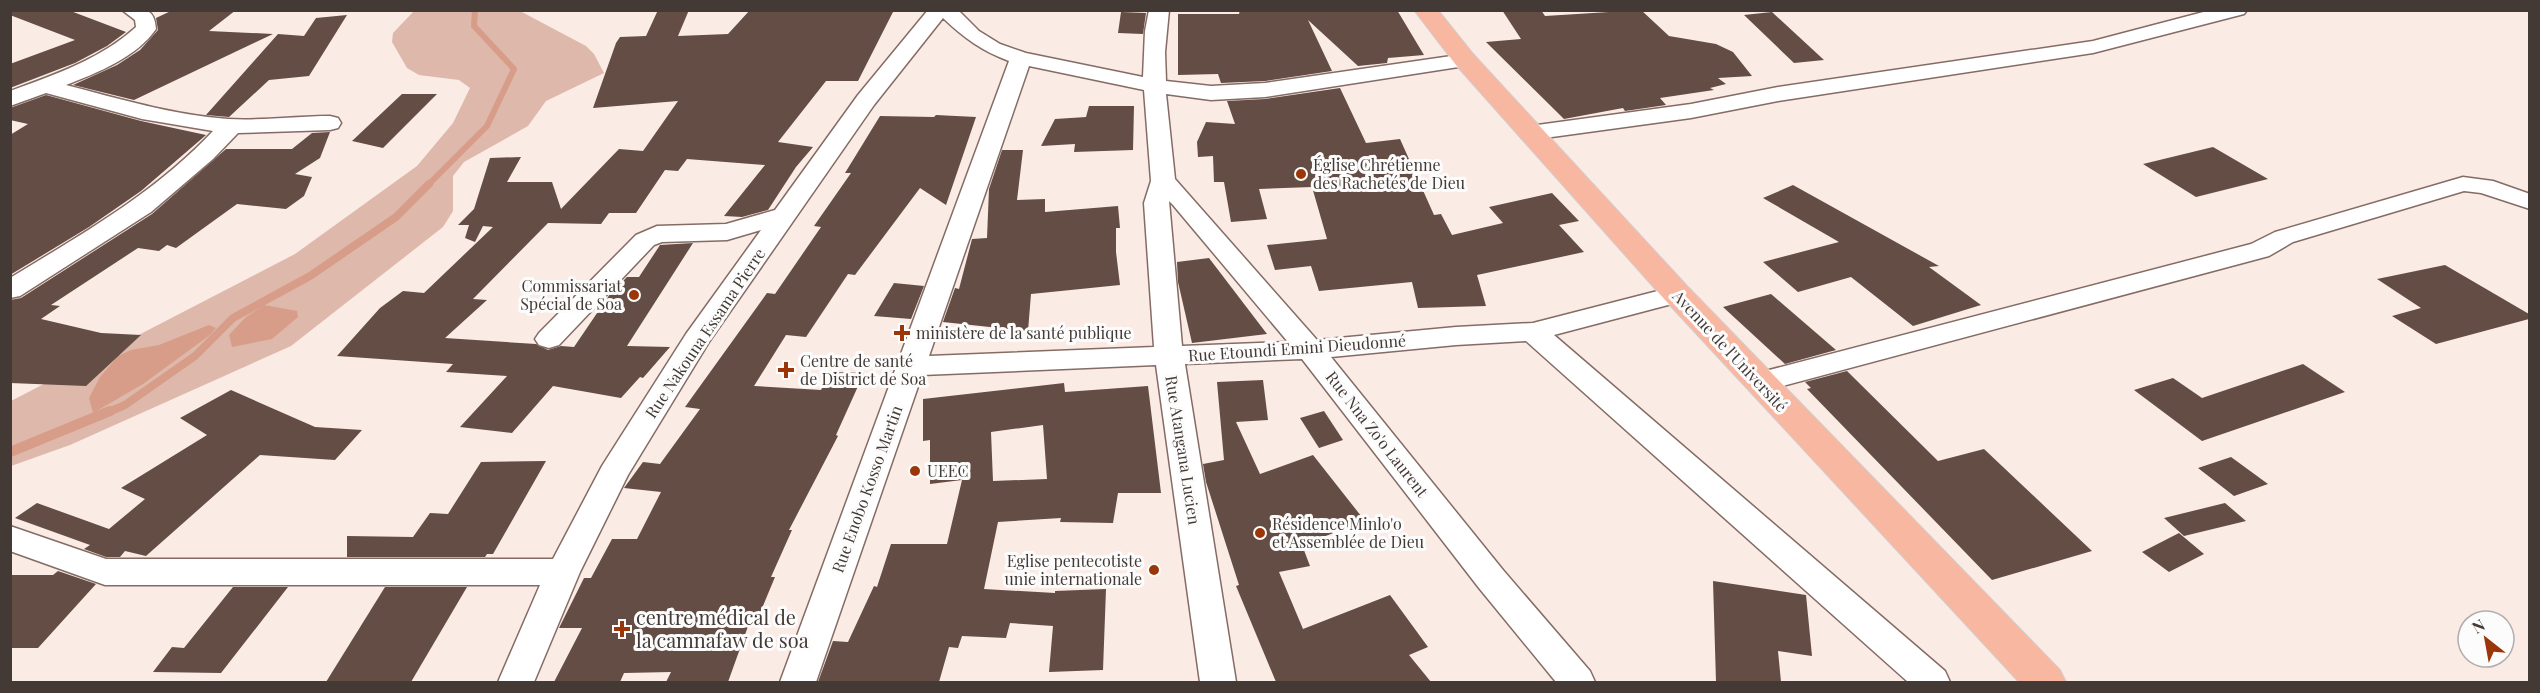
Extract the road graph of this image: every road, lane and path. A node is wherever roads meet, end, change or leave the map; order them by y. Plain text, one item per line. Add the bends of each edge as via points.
1 (132, 10) edge
2 (939, 10) edge
3 (946, 10) edge
4 (1159, 10) edge
5 (1434, 10) edge
6 (2237, 10) edge
7 (1426, 11) edge
8 (1021, 58) junction
9 (1465, 60) junction
10 (45, 86) junction
11 (1155, 86) junction
12 (10, 99) edge
13 (330, 123) dead end
14 (231, 126) junction
15 (1530, 133) junction
16 (1163, 182) junction
17 (2529, 202) edge
18 (783, 216) junction
19 (10, 290) edge
20 (1677, 294) junction
21 (1533, 332) junction
22 (549, 339) dead end
23 (1310, 350) junction
24 (1169, 357) junction
25 (912, 366) junction
26 (1760, 382) junction
27 (10, 538) edge
28 (563, 572) junction
29 (516, 682) edge
30 (798, 682) edge
31 (1218, 682) edge
32 (1577, 682) edge
33 (1932, 682) edge
34 (2045, 682) edge

1 - 10 street via 145,17 146,29 135,42
2 - 18 street, Rue Nakouna Essama Pierre via 866,100
3 - 8 street via 972,35
4 - 11 street
5 - 7 street
6 - 15 street via 2093,47
7 - 9 main road, Avenue de l'Université
8 - 11 street
8 - 25 street, Rue Enobo Kosso Martin
9 - 11 street via 1265,90 1211,93
9 - 15 main road, Avenue de l'Université
10 - 12 street
10 - 14 street via 148,113
11 - 16 street
13 - 14 street
14 - 19 street via 205,154 142,207
15 - 20 main road, Avenue de l'Université
16 - 23 street, Rue Nna Zo'o Laurent
16 - 24 street, Rue Atangana Lucien via 1156,203
17 - 26 street via 2484,186 2463,184 2284,237 2260,250
18 - 22 street via 727,232 657,234 645,240
18 - 28 street, Rue Nakouna Essama Pierre via 696,340 619,465
20 - 21 street, Rue Etoundi Emini Dieudonné
20 - 26 main road, Avenue de l'Université
21 - 23 street, Rue Etoundi Emini Dieudonné
21 - 33 street
23 - 24 street, Rue Etoundi Emini Dieudonné
23 - 32 street, Rue Nna Zo'o Laurent
24 - 25 street, Rue Etoundi Emini Dieudonné
24 - 31 street, Rue Atangana Lucien
25 - 30 street, Rue Enobo Kosso Martin
26 - 34 main road, Avenue de l'Université
27 - 28 street via 105,572
28 - 29 street, Rue Nakouna Essama Pierre

